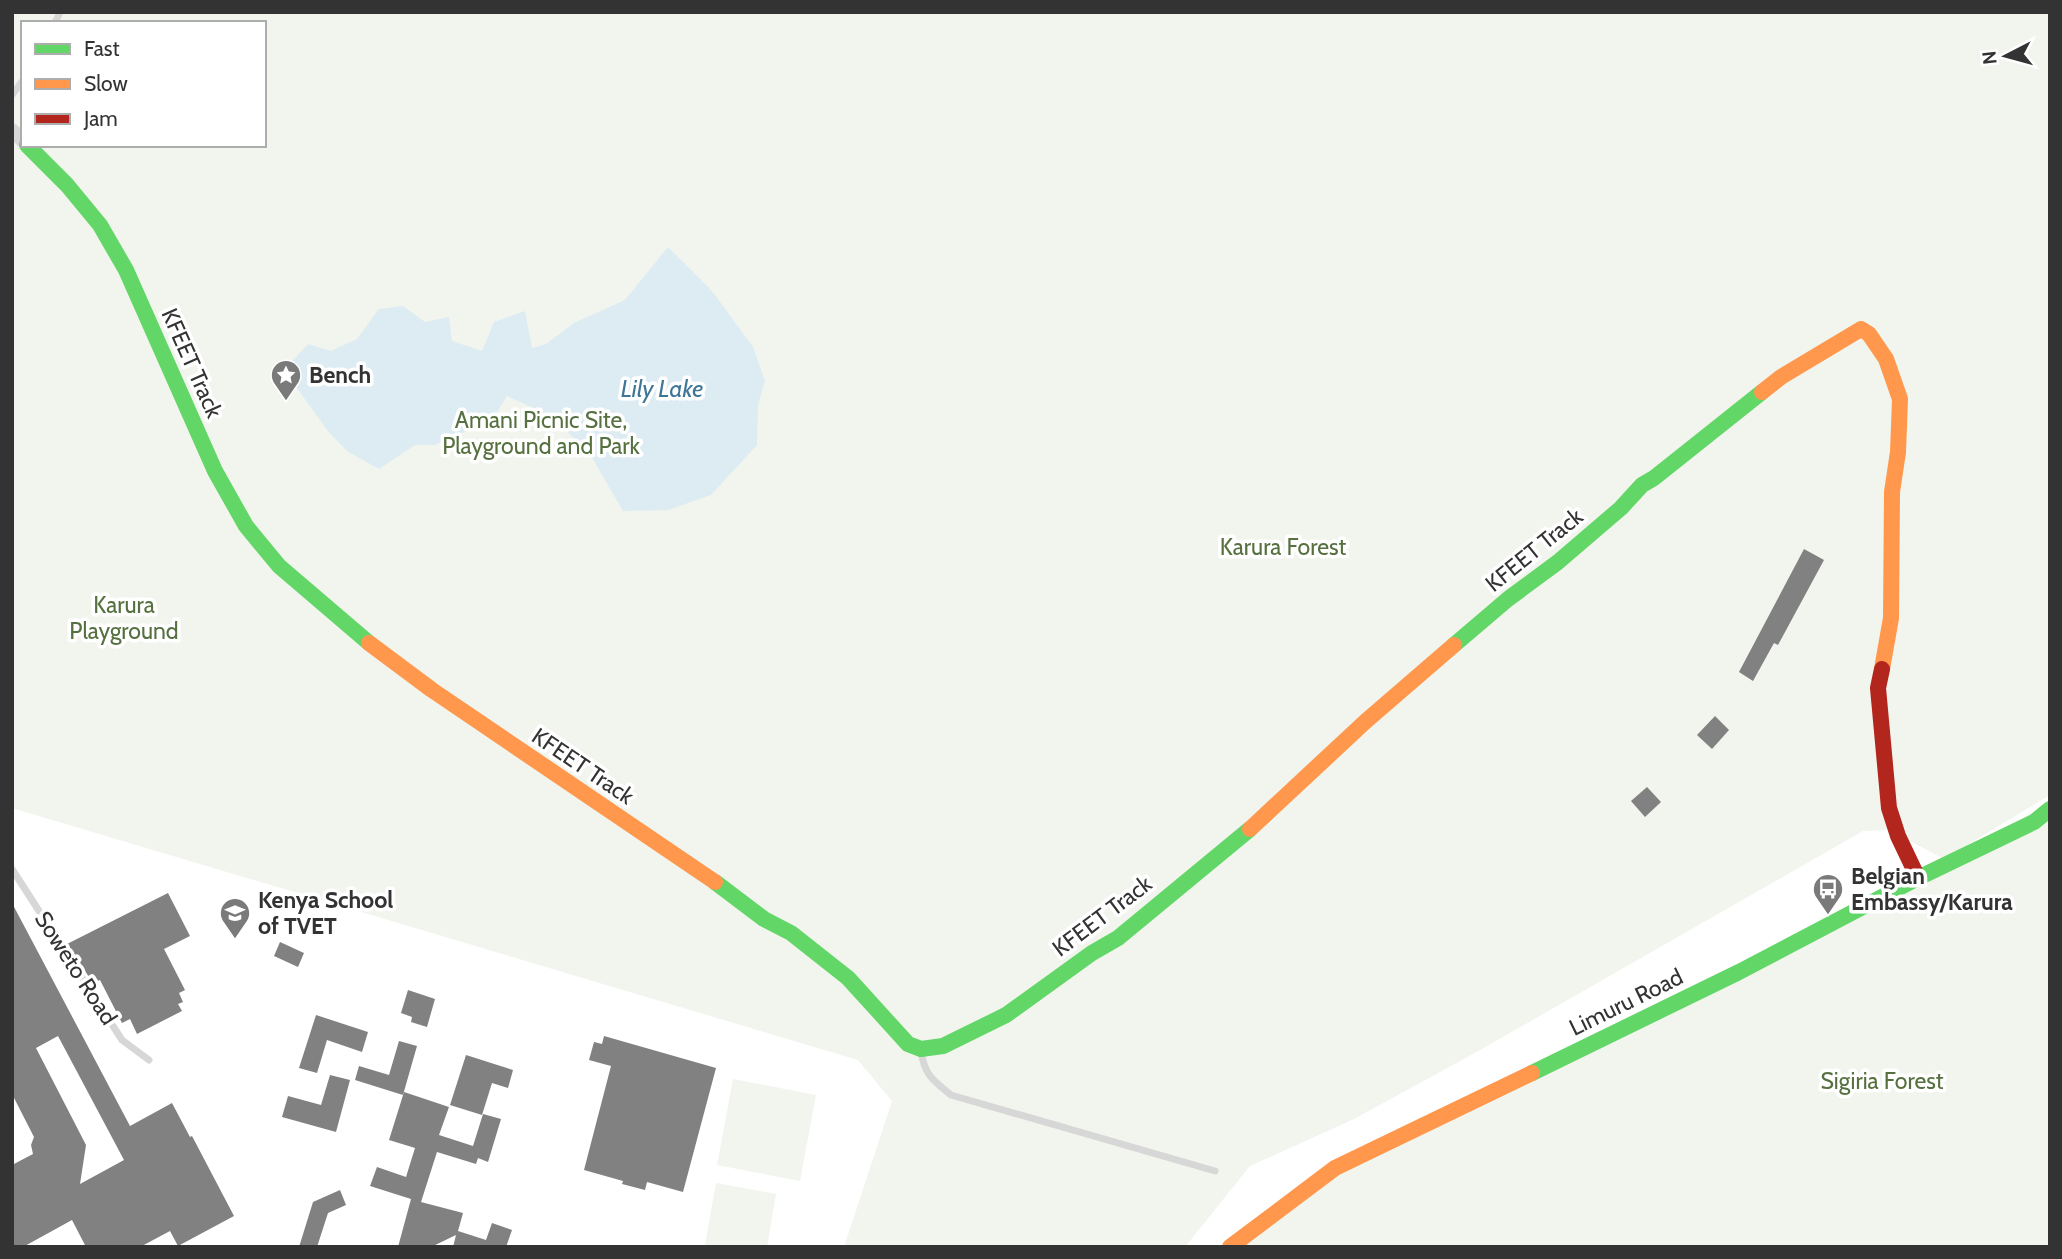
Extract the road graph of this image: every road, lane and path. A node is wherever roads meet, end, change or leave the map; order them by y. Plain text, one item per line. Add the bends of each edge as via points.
1 (29, 147) edge
2 (2050, 809) edge
3 (12, 869) edge
4 (1917, 878) junction
5 (921, 1049) junction
6 (149, 1060) dead end
7 (1215, 1171) dead end
8 (1230, 1247) edge

1 - 5 street, KFEET Track via 100,225 126,270 215,471 246,526 279,566 349,628 432,690 764,919 791,933 848,978 908,1044
2 - 4 street, Limuru Road via 2034,822
3 - 6 lane, Soweto Road via 122,1040
4 - 5 street, KFEET Track via 1889,808 1878,688 1891,618 1892,492 1899,452 1900,399 1886,359 1861,328 1781,377 1642,485 1611,517 1416,677 1251,828 1118,938 1006,1015 943,1046
4 - 8 street, Limuru Road via 1739,972 1335,1168
5 - 7 lane via 923,1067 951,1095

